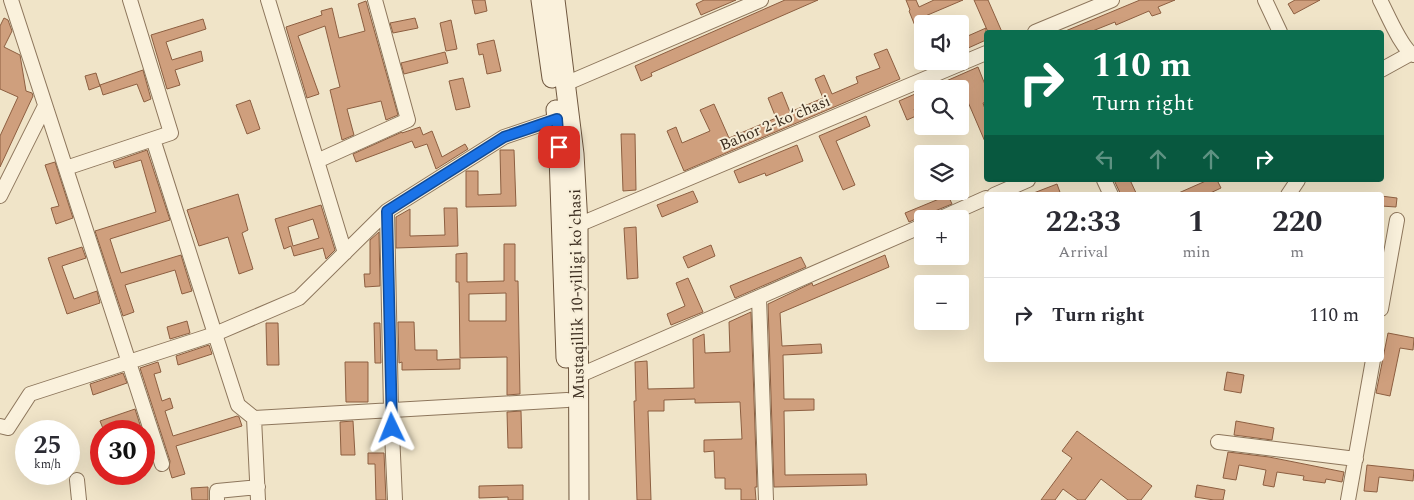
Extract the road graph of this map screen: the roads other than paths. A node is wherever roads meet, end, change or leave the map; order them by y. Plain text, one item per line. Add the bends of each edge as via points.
1 (11, 0) edge
2 (130, 0) edge
3 (268, 0) edge
4 (375, 0) edge
5 (542, 0) edge
6 (556, 0) edge
7 (761, 0) edge
8 (1112, 0) edge
9 (1265, 0) edge
10 (1380, 0) edge
11 (1040, 30) edge
12 (1279, 30) edge
13 (984, 54) edge
14 (1412, 54) edge
15 (1384, 68) edge
16 (565, 84) junction
17 (45, 106) junction
18 (557, 119) junction
19 (153, 140) junction
20 (317, 161) junction
21 (66, 168) junction
22 (1023, 182) edge
23 (1001, 192) edge
24 (0, 196) edge
25 (984, 199) edge
26 (959, 210) edge
27 (387, 211) junction
28 (1397, 220) dead end
29 (578, 225) junction
30 (914, 230) edge
31 (345, 252) junction
32 (1384, 292) edge
33 (759, 298) junction
34 (215, 334) junction
35 (128, 362) junction
36 (1372, 362) edge
37 (578, 376) junction
38 (567, 400) junction
39 (391, 410) junction
40 (254, 418) junction
41 (0, 426) edge
42 (1218, 442) dead end
43 (1356, 459) junction
44 (162, 464) dead end
45 (78, 485) edge
46 (258, 493) edge
47 (79, 500) edge
48 (217, 500) edge
49 (395, 500) edge
50 (568, 500) edge
51 (579, 500) edge
52 (766, 500) edge
53 (1348, 500) edge

1 - 17 street
2 - 19 street via 171,133
3 - 20 street
4 - 20 street via 408,120
5 - 18 main road, Mustaqillik 10-yilligi ko'chasi
6 - 16 main road, Mustaqillik 10-yilligi ko'chasi
7 - 16 street
8 - 11 street
9 - 12 street
10 - 14 street via 1399,37
13 - 29 street, Bahor 2-koʻchasi
14 - 15 street
16 - 29 main road, Mustaqillik 10-yilligi ko'chasi via 574,154
17 - 21 street
17 - 24 street
18 - 27 street via 504,137
18 - 38 main road, Mustaqillik 10-yilligi ko'chasi
19 - 21 street
19 - 34 street
20 - 31 street
21 - 35 street
22 - 23 street
25 - 26 street
27 - 31 street
27 - 39 street
28 - 32 street
29 - 37 main road, Mustaqillik 10-yilligi ko'chasi
30 - 33 street
31 - 34 street via 299,298
33 - 37 street
33 - 52 street
34 - 35 street
34 - 40 street via 238,405
35 - 41 street via 30,394 8,428
35 - 44 street
36 - 43 street
37 - 51 main road, Mustaqillik 10-yilligi ko'chasi
38 - 39 street
38 - 50 main road, Mustaqillik 10-yilligi ko'chasi
39 - 40 street
39 - 49 street
40 - 46 street
42 - 43 street
43 - 53 street
45 - 47 street
46 - 48 street via 216,491

